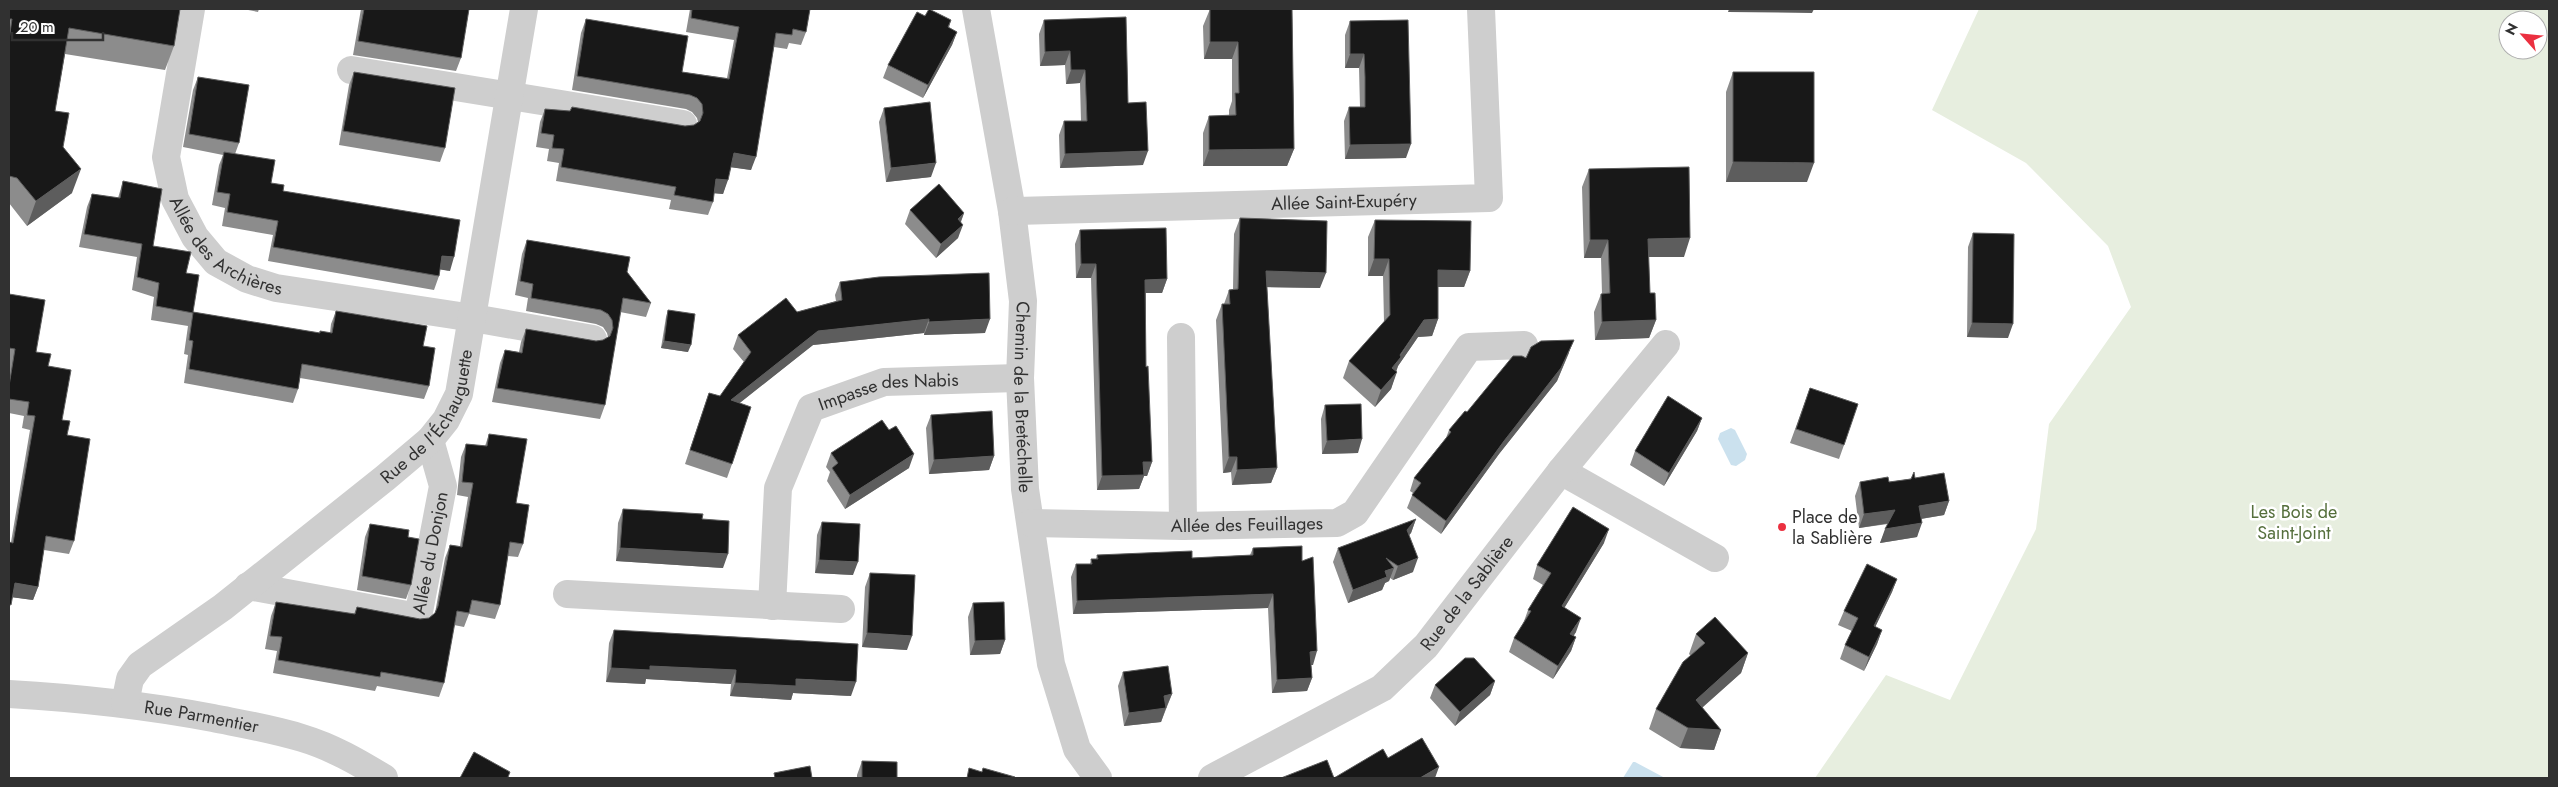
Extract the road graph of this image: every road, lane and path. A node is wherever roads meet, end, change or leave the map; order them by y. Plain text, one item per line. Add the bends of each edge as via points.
1 (191, 9) edge
2 (524, 9) edge
3 (976, 9) edge
4 (1480, 9) edge
5 (351, 70) dead end
6 (510, 96) junction
7 (683, 124) edge
8 (1012, 211) junction
9 (473, 318) junction
10 (1181, 337) dead end
11 (593, 339) edge
12 (1666, 344) dead end
13 (1524, 345) dead end
14 (1020, 378) junction
15 (430, 440) junction
16 (1561, 471) junction
17 (1031, 523) junction
18 (1183, 526) junction
19 (1715, 558) dead end
20 (248, 586) junction
21 (567, 594) dead end
22 (772, 606) junction
23 (841, 609) dead end
24 (9, 694) edge
25 (125, 703) junction
26 (384, 778) edge
27 (1098, 778) edge
28 (1212, 778) edge

1 - 9 street, Allée des Archières via 166,157 174,198 195,237 216,262 247,279 276,288
2 - 6 street, Rue de l'Échauguette
3 - 8 street, Chemin de la Bretéchelle
4 - 8 street, Allée Saint-Exupéry via 1489,198
5 - 6 street
6 - 7 street
6 - 9 street, Rue de l'Échauguette
8 - 14 street, Chemin de la Bretéchelle via 1023,301
9 - 11 street, Allée des Archières
9 - 15 street, Rue de l'Échauguette via 459,394 446,420
10 - 18 street
12 - 16 street, Rue de la Sablière
13 - 18 street, Allée des Feuillages via 1469,347 1355,512 1337,523
14 - 17 street, Chemin de la Bretéchelle via 1025,489
14 - 22 street, Impasse des Nabis via 884,382 811,408 778,488
15 - 20 street, Rue de l'Échauguette
15 - 20 street, Allée du Donjon via 443,486 418,617
16 - 19 street
16 - 28 street, Rue de la Sablière via 1426,646 1382,688
17 - 18 street, Allée des Feuillages
17 - 27 street, Chemin de la Bretéchelle via 1051,664 1077,749
20 - 25 street, Rue de l'Échauguette via 140,665 130,679
21 - 22 street
22 - 23 street
24 - 25 street, Rue Parmentier
25 - 26 street, Rue Parmentier via 303,738 351,757

